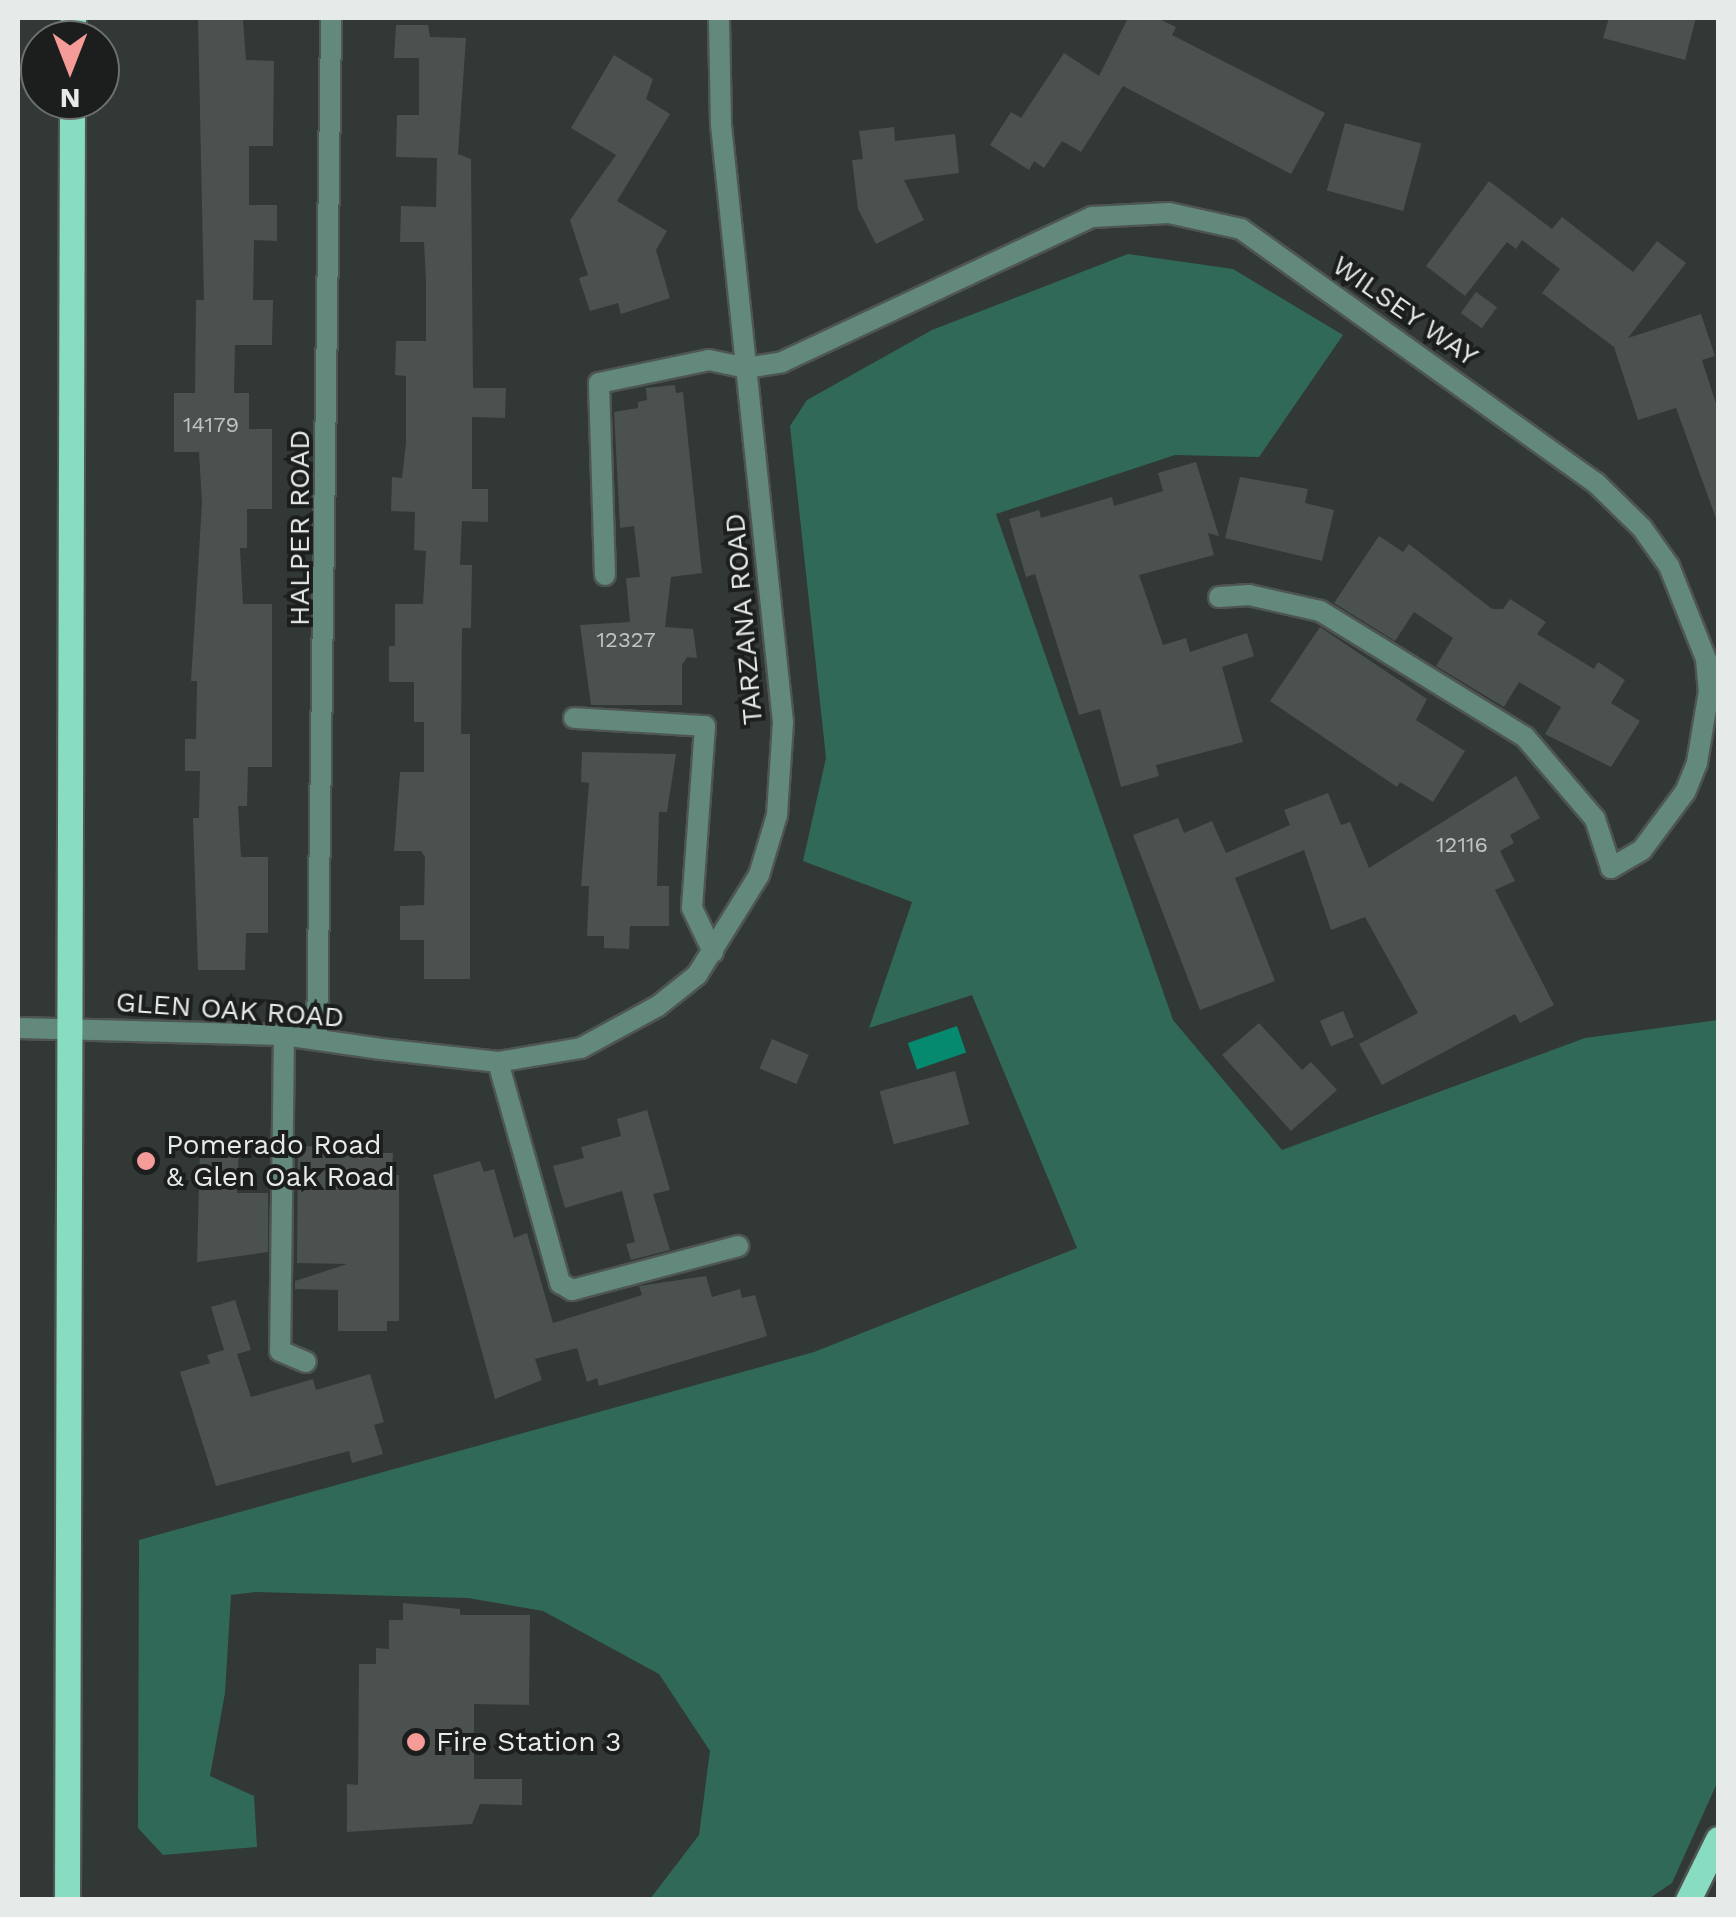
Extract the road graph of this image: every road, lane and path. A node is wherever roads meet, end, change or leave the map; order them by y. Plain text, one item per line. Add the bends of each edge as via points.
1 (331, 18) edge
2 (720, 18) edge
3 (72, 120) edge
4 (746, 368) junction
5 (604, 575) dead end
6 (1218, 597) dead end
7 (574, 718) dead end
8 (713, 952) junction
9 (18, 1028) edge
10 (72, 1028) junction
11 (284, 1035) junction
12 (317, 1039) junction
13 (498, 1062) junction
14 (738, 1246) dead end
15 (306, 1362) dead end
16 (1718, 1838) edge
17 (67, 1900) edge
18 (1688, 1900) edge

1 - 12 street, HALPER ROAD
2 - 4 street, TARZANA ROAD via 721,125
3 - 10 main road
4 - 5 street via 709,360 599,383
4 - 6 street, WILSEY WAY via 782,362 1092,217 1170,213 1241,229 1595,482 1669,566 1706,658 1709,692 1696,762 1684,792 1642,850 1611,868 1595,819 1525,737 1320,612 1249,595
4 - 8 street, TARZANA ROAD via 784,722 777,815 759,876
7 - 8 street via 705,726 692,908
8 - 13 street, TARZANA ROAD via 698,975 658,1006 581,1048
9 - 10 street, GLEN OAK ROAD
10 - 11 street, GLEN OAK ROAD
10 - 17 main road
11 - 12 street, GLEN OAK ROAD
11 - 15 street via 280,1351
12 - 13 street, GLEN OAK ROAD
13 - 14 street via 560,1282 572,1290
16 - 18 main road

